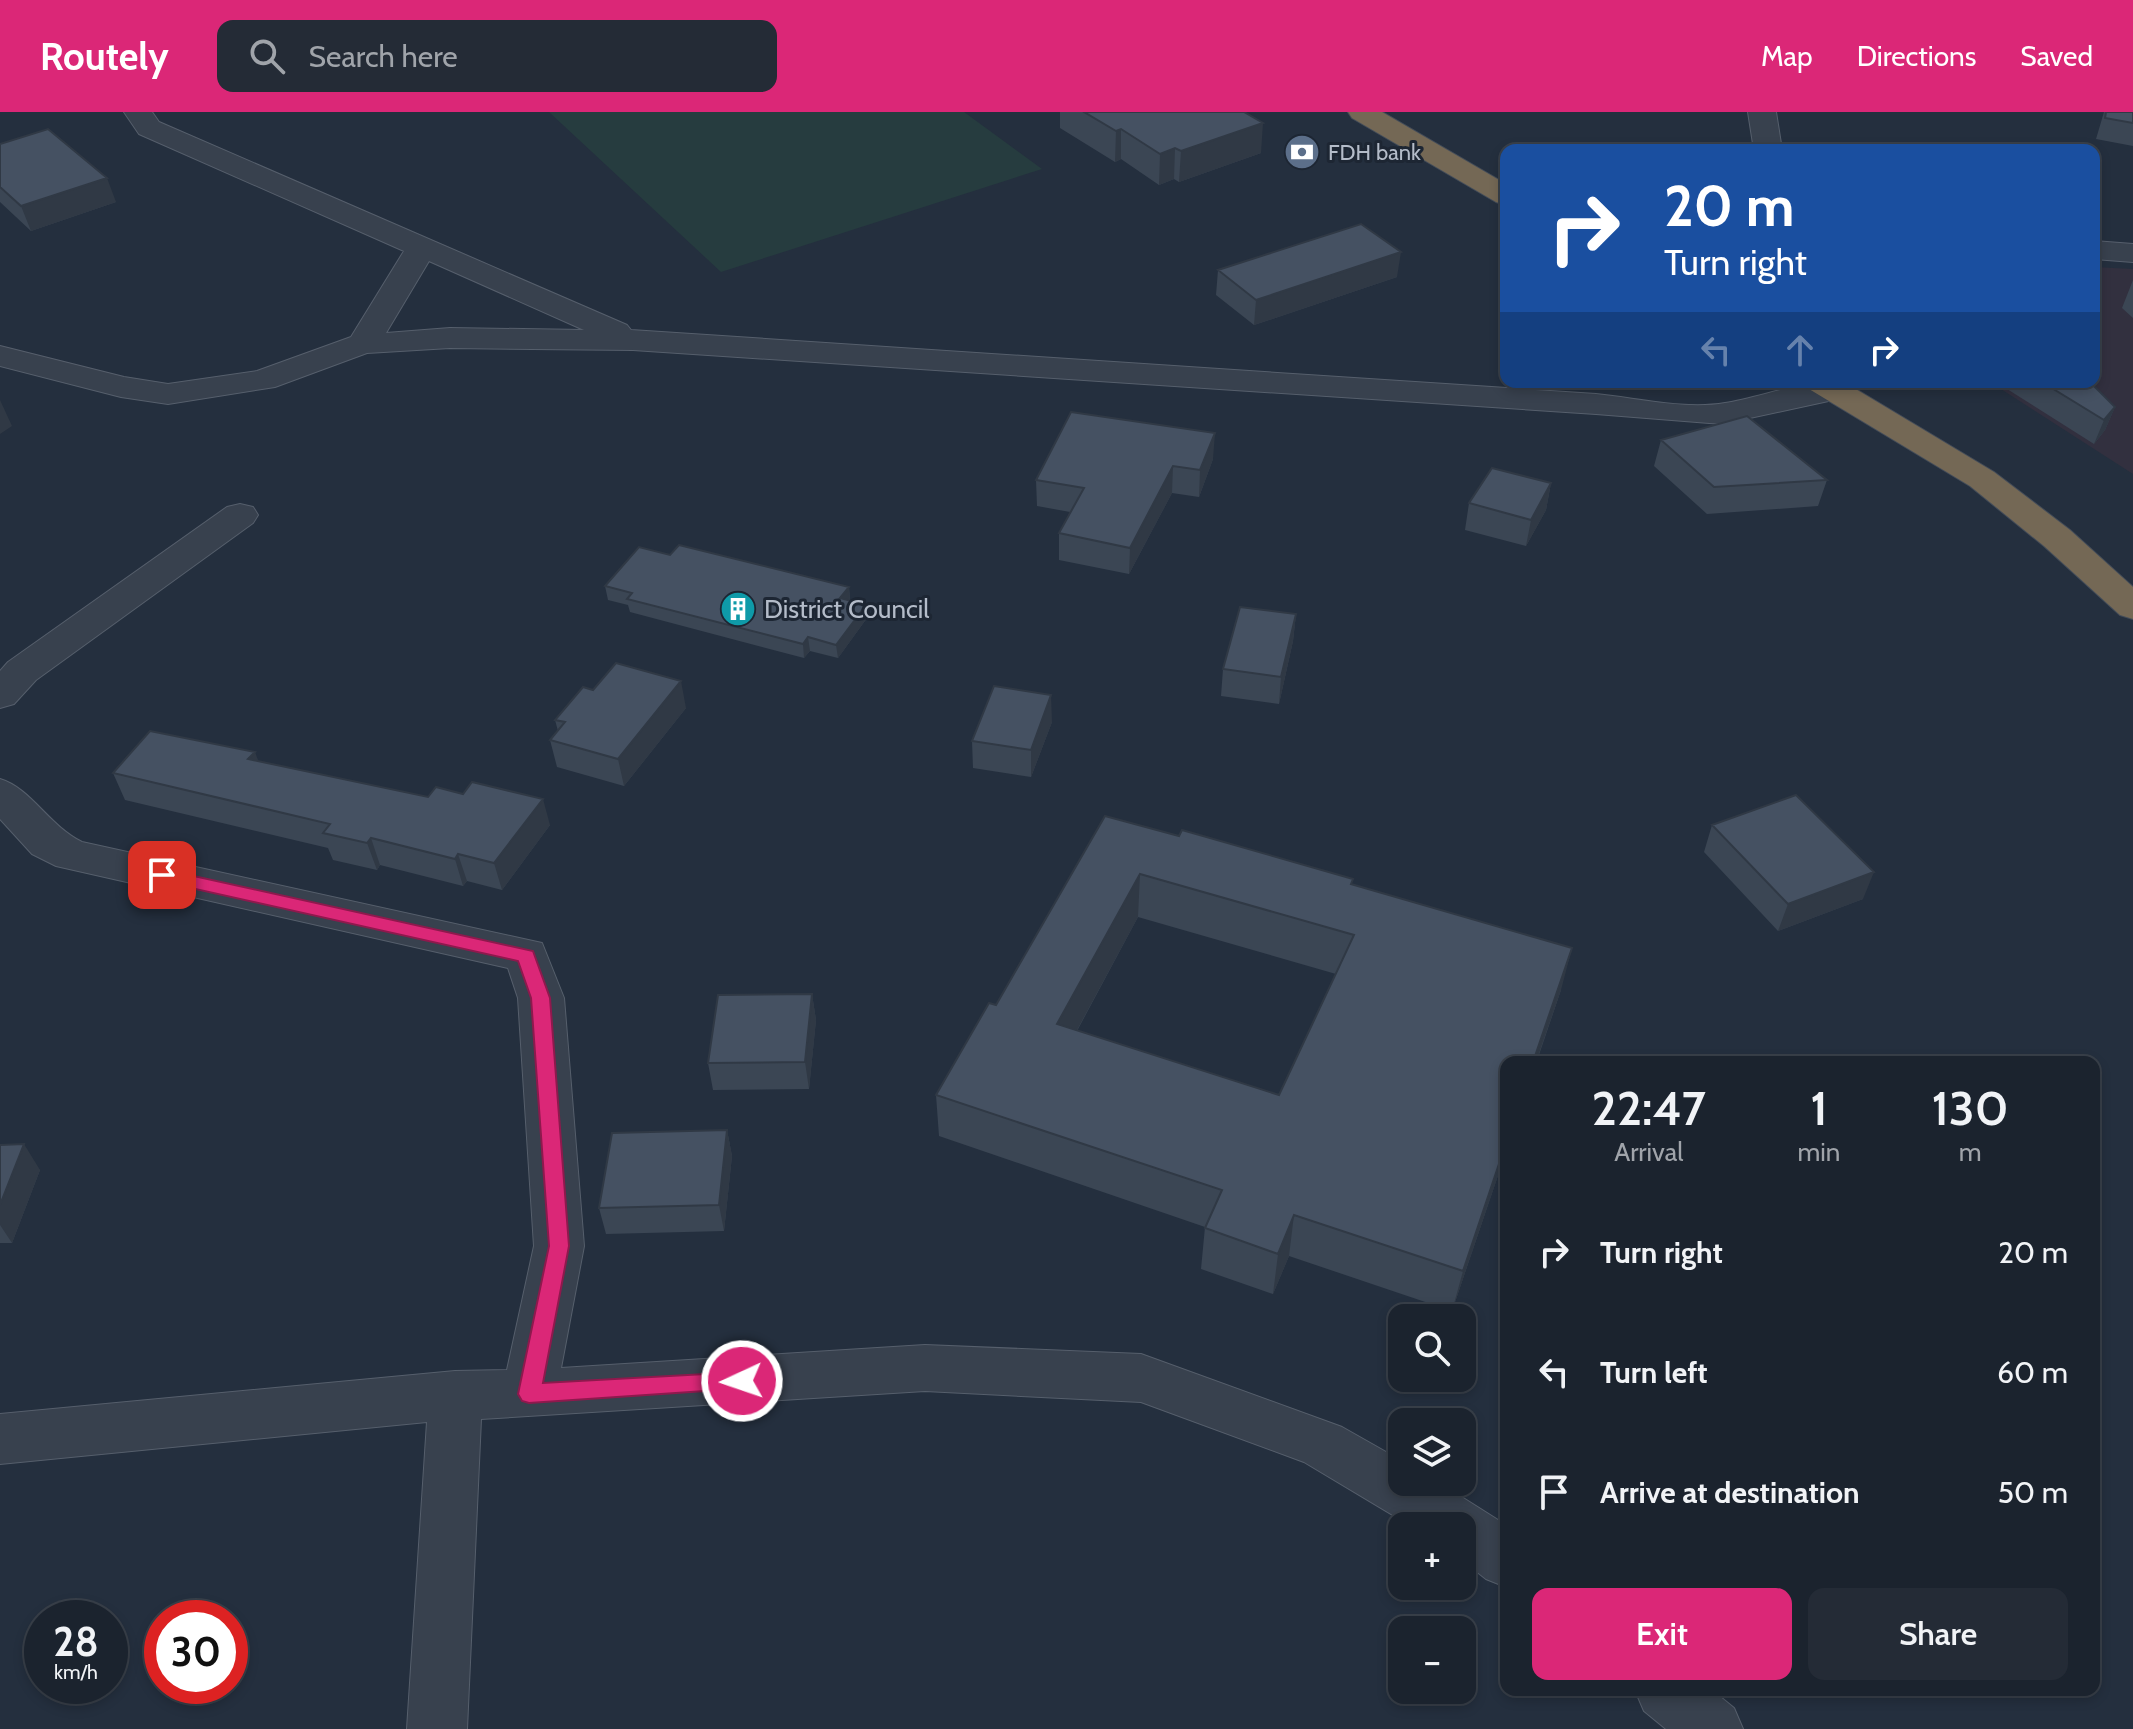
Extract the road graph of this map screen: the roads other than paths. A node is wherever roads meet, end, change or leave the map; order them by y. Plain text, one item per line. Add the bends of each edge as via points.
1 (138, 112) edge
2 (1362, 112) edge
3 (1762, 112) edge
4 (1767, 144) edge
5 (1500, 192) edge
6 (422, 247) junction
7 (2100, 250) edge
8 (2133, 253) edge
9 (633, 340) junction
10 (363, 344) junction
11 (0, 356) edge
12 (1820, 388) edge
13 (1831, 388) edge
14 (240, 515) dead end
15 (2133, 607) edge
16 (0, 695) edge
17 (0, 793) edge
18 (529, 1394) junction
19 (455, 1395) junction
20 (0, 1439) edge
21 (1500, 1555) edge
22 (1672, 1696) edge
23 (437, 1729) edge
24 (1713, 1729) edge

1 - 6 street via 149,128
2 - 5 highway
3 - 4 street
6 - 9 street
6 - 10 street
7 - 8 street
9 - 10 street via 450,338
9 - 12 street via 1683,413 1722,414
10 - 11 street via 263,380 168,394
13 - 15 highway via 1982,479
14 - 16 street via 22,671
17 - 18 street via 47,843 71,855 526,955 541,998 559,1246
18 - 19 street
18 - 21 street via 925,1368 1141,1378 1323,1444 1468,1530
19 - 20 street
19 - 23 street
22 - 24 street

